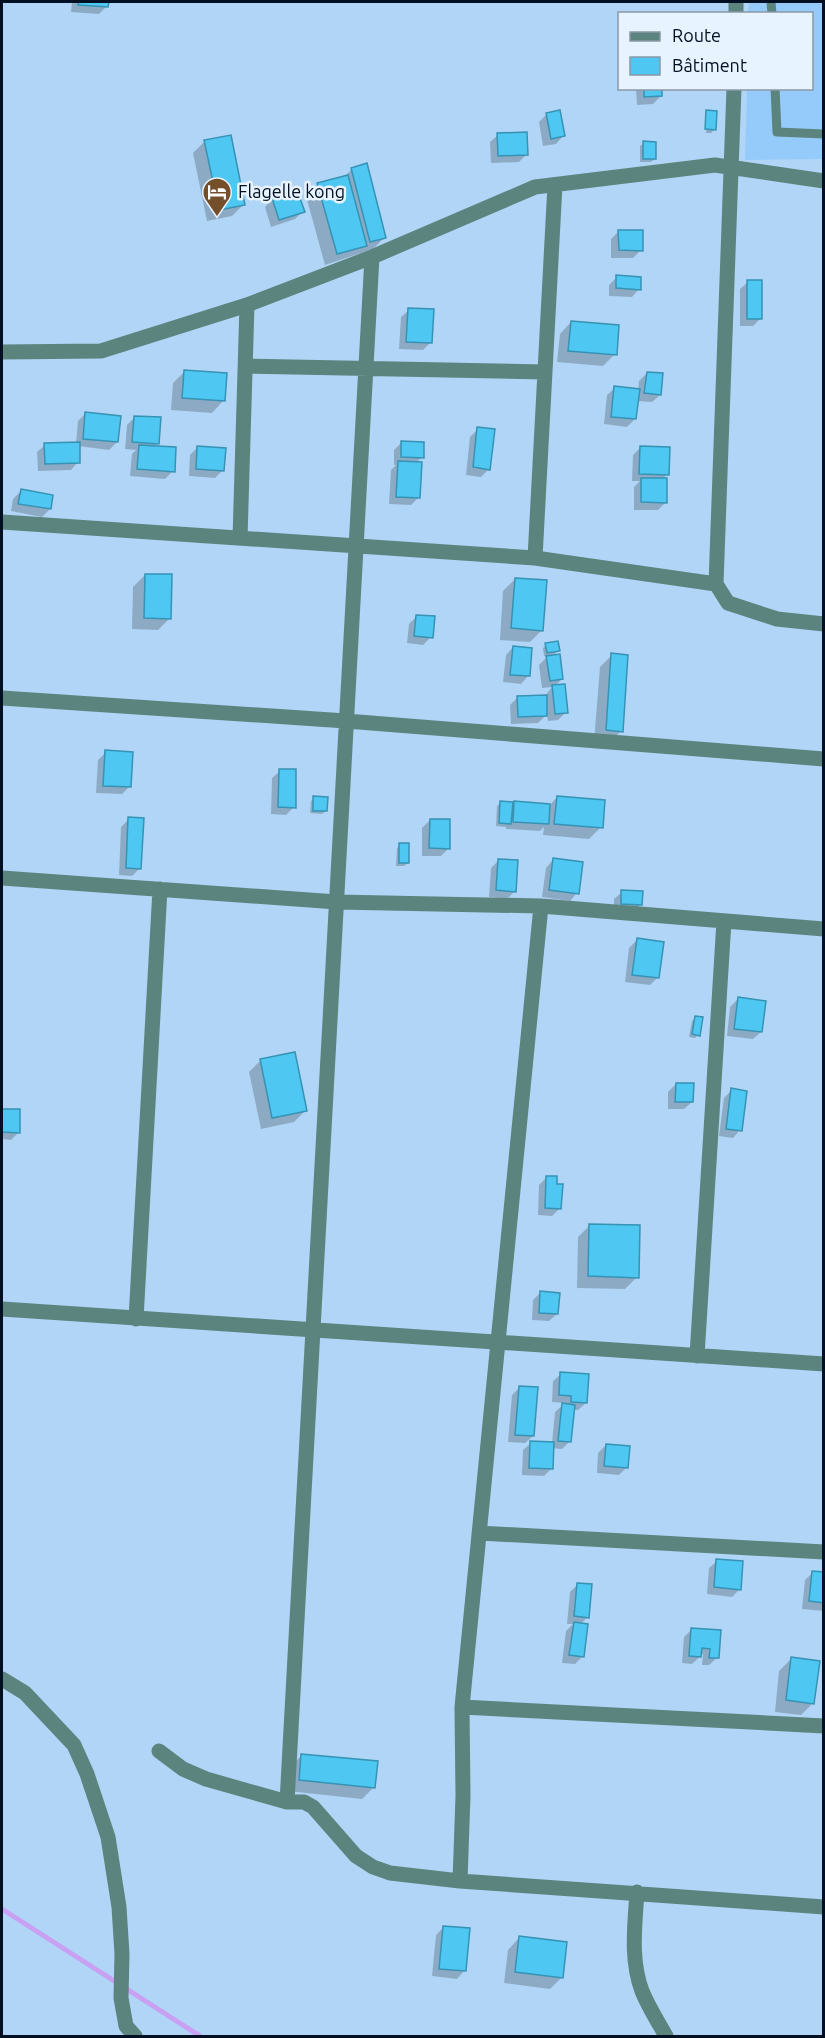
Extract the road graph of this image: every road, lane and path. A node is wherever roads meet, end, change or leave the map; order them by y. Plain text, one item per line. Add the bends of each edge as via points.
1 (734, 90) edge
2 (775, 90) edge
3 (824, 134) edge
4 (733, 168) junction
5 (824, 181) edge
6 (555, 185) junction
7 (372, 257) junction
8 (247, 305) junction
9 (2, 352) edge
10 (246, 366) junction
11 (365, 369) junction
12 (545, 372) junction
13 (2, 522) edge
14 (240, 538) junction
15 (356, 545) junction
16 (535, 558) junction
17 (716, 584) junction
18 (824, 624) edge
19 (2, 698) edge
20 (346, 721) junction
21 (824, 759) edge
22 (2, 878) edge
23 (160, 889) junction
24 (337, 902) junction
25 (541, 906) junction
26 (723, 921) junction
27 (824, 930) edge
28 (2, 1309) edge
29 (136, 1319) junction
30 (313, 1331) junction
31 (498, 1343) junction
32 (697, 1356) junction
33 (824, 1364) edge
34 (479, 1533) junction
35 (824, 1552) edge
36 (2, 1679) edge
37 (462, 1707) junction
38 (824, 1726) edge
39 (159, 1751) dead end
40 (287, 1802) junction
41 (460, 1881) junction
42 (637, 1892) junction
43 (824, 1907) edge
44 (135, 2037) edge
45 (666, 2037) edge

1 - 4 street
2 - 3 lane via 777,132
4 - 5 street
4 - 6 street via 715,165
4 - 17 street
6 - 7 street via 535,188
6 - 12 street
7 - 8 street
7 - 11 street
8 - 9 street via 101,351
8 - 10 street
10 - 11 street
10 - 14 street
11 - 12 street
11 - 15 street
12 - 16 street
13 - 14 street
14 - 15 street
15 - 16 street
15 - 20 street
16 - 17 street
17 - 18 street via 728,603 777,619
19 - 20 street
20 - 21 street
20 - 24 street
22 - 23 street
23 - 24 street
23 - 29 street
24 - 25 street
24 - 30 street
25 - 26 street
25 - 31 street
26 - 27 street
26 - 32 street
28 - 29 street
29 - 30 street
30 - 31 street
30 - 40 street
31 - 32 street
31 - 34 street
32 - 33 street
34 - 35 street
34 - 37 street
36 - 44 street via 25,1693 74,1745 87,1774 108,1837 119,1907 121,1998 126,2026
37 - 38 street
37 - 41 street
39 - 40 street via 183,1769 206,1779
40 - 41 street via 303,1802 313,1807 356,1856 373,1867 390,1873
41 - 42 street
42 - 43 street
42 - 45 street via 636,1967 642,1990

